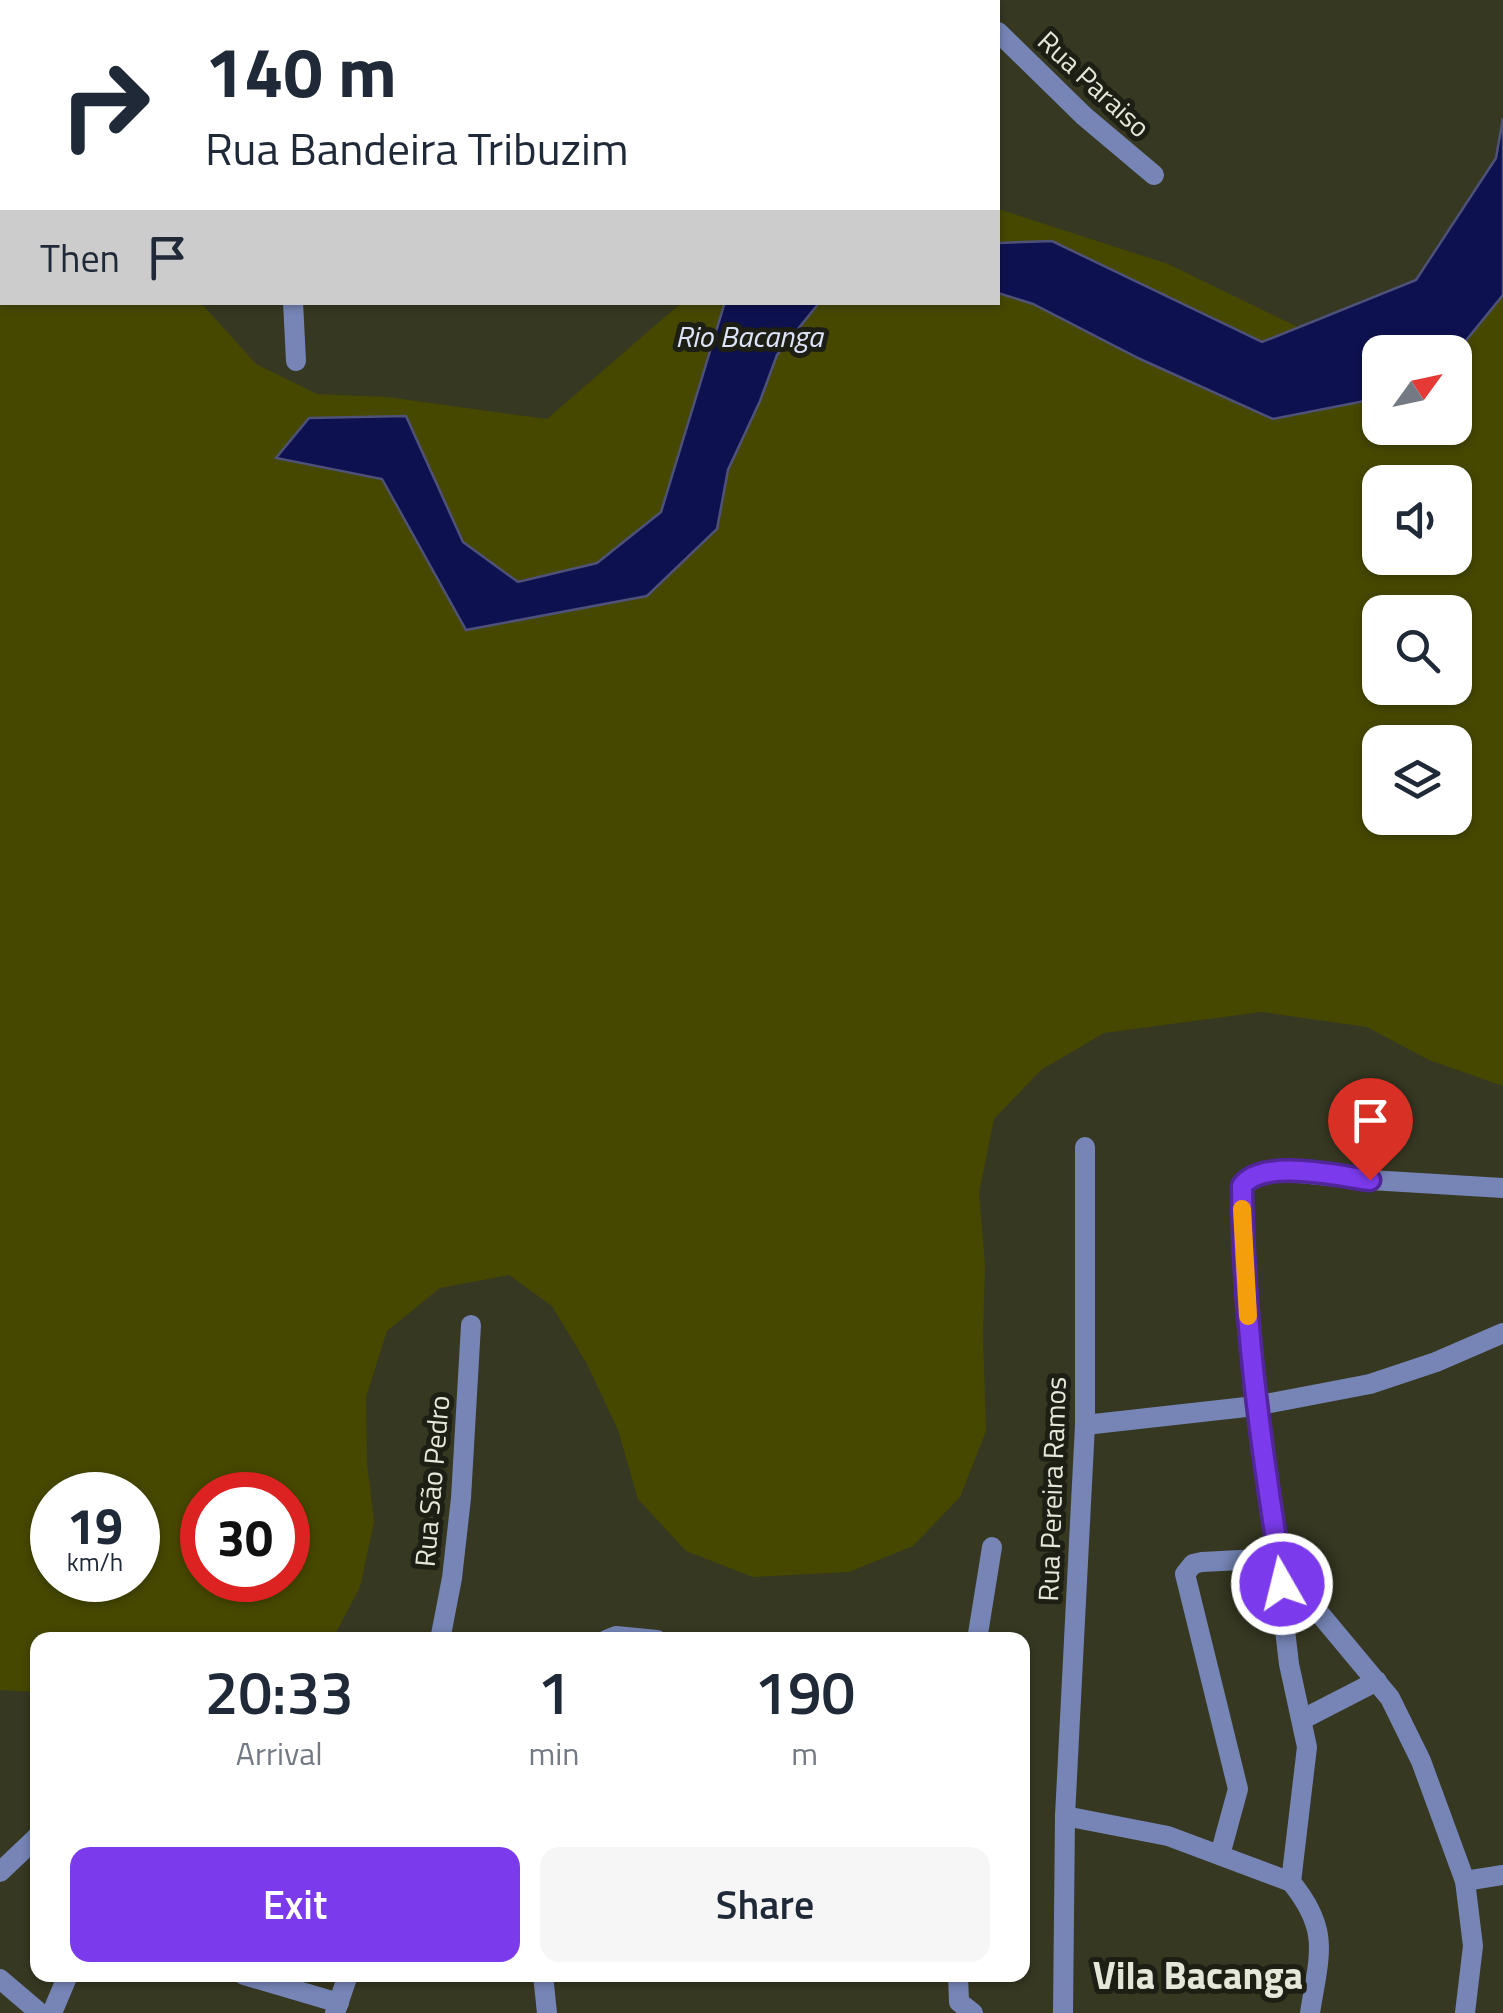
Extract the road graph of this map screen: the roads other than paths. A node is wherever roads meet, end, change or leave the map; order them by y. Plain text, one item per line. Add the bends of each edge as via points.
1 (1000, 34) edge
2 (1154, 175) dead end
3 (293, 305) edge
4 (296, 361) dead end
5 (1084, 1147) dead end
6 (1503, 1188) edge
7 (471, 1325) dead end
8 (1503, 1333) edge
9 (1255, 1406) junction
10 (1085, 1425) junction
11 (992, 1547) dead end
12 (1282, 1565) junction
13 (442, 1632) edge
14 (978, 1632) edge
15 (1377, 1681) junction
16 (1302, 1719) junction
17 (1065, 1816) junction
18 (30, 1844) edge
19 (1220, 1854) junction
20 (0, 1872) edge
21 (1503, 1876) edge
22 (1466, 1881) junction
23 (1291, 1882) junction
24 (0, 1979) edge
25 (65, 1982) edge
26 (264, 1982) edge
27 (346, 1982) edge
28 (544, 1982) edge
29 (958, 1982) edge
30 (337, 2008) edge
31 (40, 2013) edge
32 (52, 2013) edge
33 (546, 2013) edge
34 (973, 2013) edge
35 (1063, 2013) edge
36 (1310, 2013) edge
37 (1465, 2013) edge

1 - 2 street, Rua Paraiso
3 - 4 street
5 - 10 street, Rua Pereira Ramos
6 - 9 street via 1280,1171 1251,1176 1242,1186 1242,1264
7 - 13 street, Rua São Pedro via 461,1498
8 - 9 street via 1370,1384
9 - 10 street
9 - 12 street
10 - 17 street, Rua Pereira Ramos
11 - 14 street
12 - 15 street
12 - 16 street via 1285,1630
12 - 19 street via 1202,1562 1185,1574 1238,1789
15 - 16 street
15 - 22 street via 1421,1761
16 - 23 street via 1307,1747
17 - 19 street via 1168,1836
17 - 35 street, Rua Pereira Ramos
18 - 20 street
19 - 23 street
21 - 22 street
22 - 37 street via 1472,1946
23 - 36 street via 1319,1934
24 - 31 street
25 - 32 street
26 - 30 street
27 - 30 street
28 - 33 street
29 - 34 street via 958,2002

